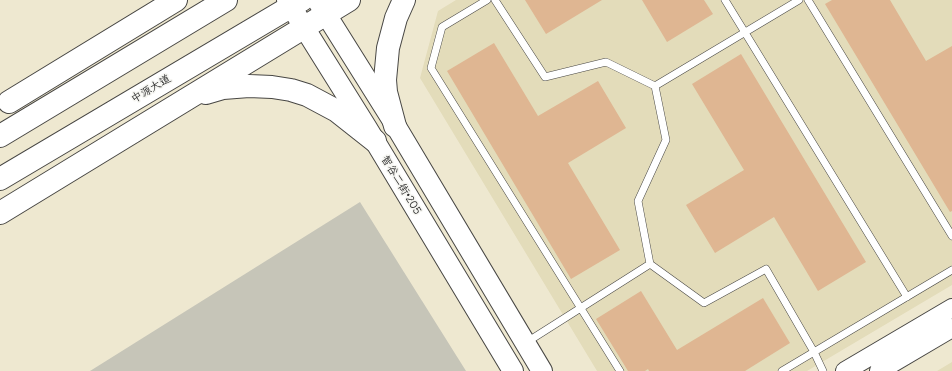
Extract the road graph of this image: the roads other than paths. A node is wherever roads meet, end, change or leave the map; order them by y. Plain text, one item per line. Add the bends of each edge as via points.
1 (176, 0) edge
2 (226, 0) edge
3 (349, 0) edge
4 (404, 0) edge
5 (487, 0) edge
6 (495, 0) edge
7 (725, 0) edge
8 (799, 0) edge
9 (808, 0) edge
10 (293, 2) edge
11 (162, 6) edge
12 (321, 7) edge
13 (304, 27) junction
14 (745, 32) junction
15 (654, 86) junction
16 (186, 99) junction
17 (9, 102) dead end
18 (395, 126) junction
19 (0, 136) edge
20 (375, 141) junction
21 (0, 179) edge
22 (0, 213) edge
23 (952, 236) edge
24 (650, 264) junction
25 (952, 270) edge
26 (907, 297) junction
27 (580, 308) junction
28 (952, 308) edge
29 (952, 328) edge
30 (525, 343) junction
31 (814, 352) junction
32 (513, 371) edge
33 (542, 371) edge
34 (620, 371) edge
35 (782, 371) edge
36 (823, 371) edge
37 (845, 371) edge
38 (879, 371) edge

1 - 11 main road
2 - 19 main road
3 - 12 main road
4 - 18 main road via 388,48 385,80
5 - 27 lane via 442,27 431,68
6 - 15 lane via 545,77 606,62
7 - 14 lane
8 - 14 lane
9 - 23 lane
10 - 13 main road, 智谷二街•205
10 - 21 main road, 中源大道
11 - 17 main road
12 - 13 main road
12 - 18 main road
13 - 16 main road
13 - 20 main road, 智谷二街•205
14 - 15 lane
14 - 26 lane
15 - 24 lane via 666,140 638,201
16 - 20 main road via 223,88 249,86 291,90 307,95 337,111
16 - 22 main road
18 - 30 main road
20 - 32 main road, 智谷二街•205
24 - 27 lane
24 - 31 lane via 704,303 766,269
25 - 26 lane
26 - 31 lane
27 - 30 lane
27 - 34 lane
28 - 37 street
29 - 38 street
30 - 33 main road
31 - 35 lane
31 - 36 lane

